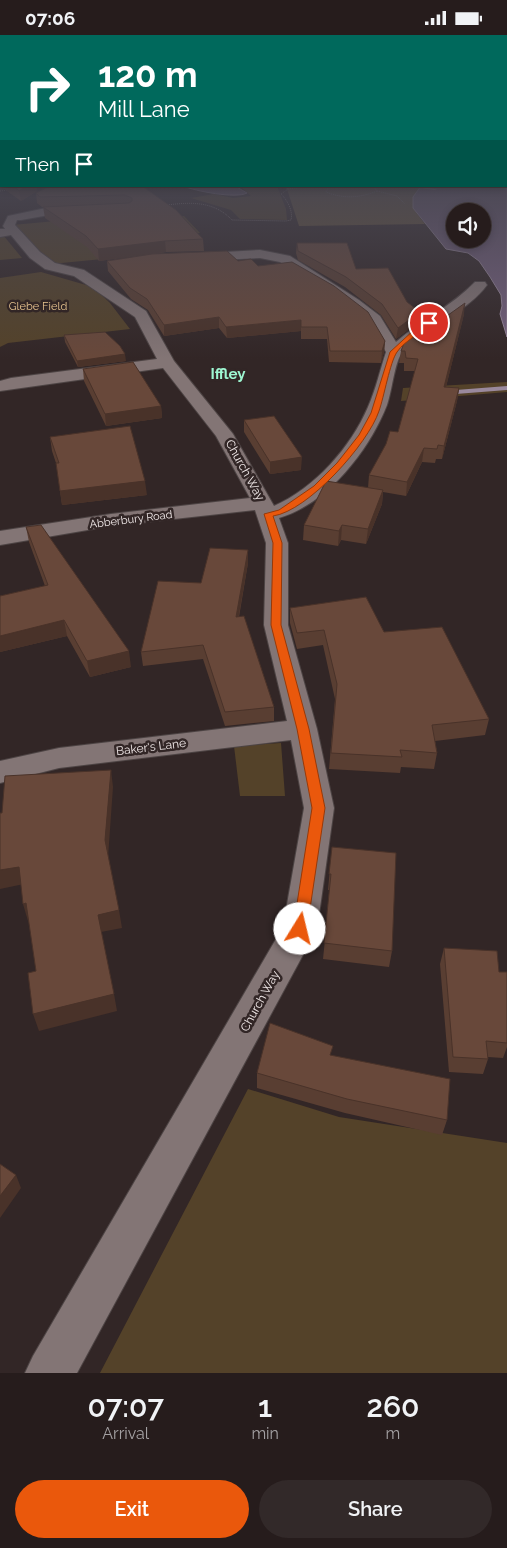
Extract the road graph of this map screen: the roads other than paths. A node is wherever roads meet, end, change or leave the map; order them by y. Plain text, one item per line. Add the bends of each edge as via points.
1 (16, 233) edge
2 (175, 258) edge
3 (480, 285) dead end
4 (394, 352) junction
5 (167, 363) junction
6 (0, 386) edge
7 (266, 508) junction
8 (0, 538) edge
9 (303, 729) junction
10 (0, 772) edge
11 (50, 1373) edge

1 - 5 street, Church Way via 50,266 88,270 141,314
2 - 4 street via 260,254 285,259 375,319
3 - 4 street via 468,298 417,331
4 - 7 street, Abberbury Road via 375,413 340,465 317,488 282,512
5 - 6 street
5 - 7 street, Church Way via 224,434
7 - 8 street, Abberbury Road via 111,521
7 - 9 street, Church Way via 277,543 276,625
9 - 10 street, Baker's Lane via 59,758
9 - 11 street, Church Way via 319,808 300,929

